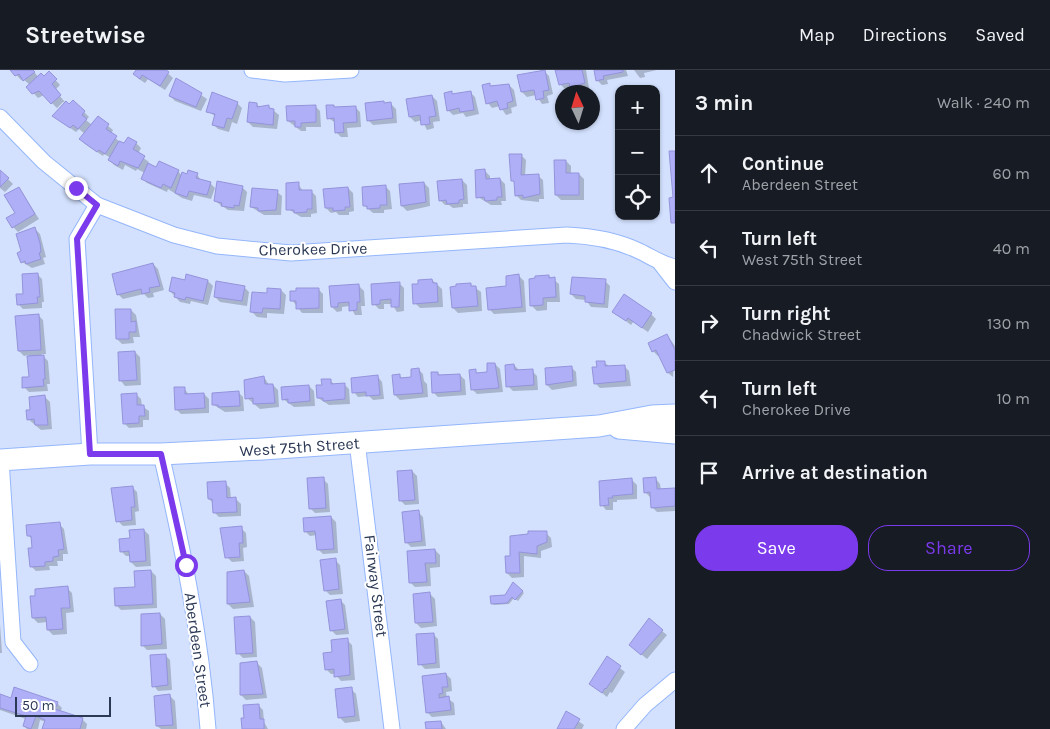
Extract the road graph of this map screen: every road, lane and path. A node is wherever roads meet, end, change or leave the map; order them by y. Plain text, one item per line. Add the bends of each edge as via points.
1 (252, 70) edge
2 (351, 70) edge
3 (0, 117) edge
4 (97, 205) junction
5 (668, 266) edge
6 (675, 282) edge
7 (675, 415) edge
8 (599, 426) junction
9 (675, 433) edge
10 (358, 442) junction
11 (90, 454) junction
12 (161, 454) junction
13 (1, 460) edge
14 (30, 664) dead end
15 (675, 680) edge
16 (208, 729) edge
17 (392, 729) edge
18 (624, 729) edge

1 - 2 street via 284,74
3 - 4 street, Cherokee Drive via 44,162
4 - 5 street, Cherokee Drive via 174,235 248,250 291,253 567,235 618,242
4 - 11 street via 77,239
5 - 6 street, Cherokee Drive
7 - 8 main road, West 75th Street
8 - 9 main road, West 75th Street
8 - 10 main road, West 75th Street
10 - 12 main road, West 75th Street
10 - 17 street, Fairway Street
11 - 12 main road, West 75th Street
11 - 13 main road, West 75th Street
12 - 16 street, Aberdeen Street via 188,574
13 - 14 street via 13,642
15 - 18 street via 644,705

